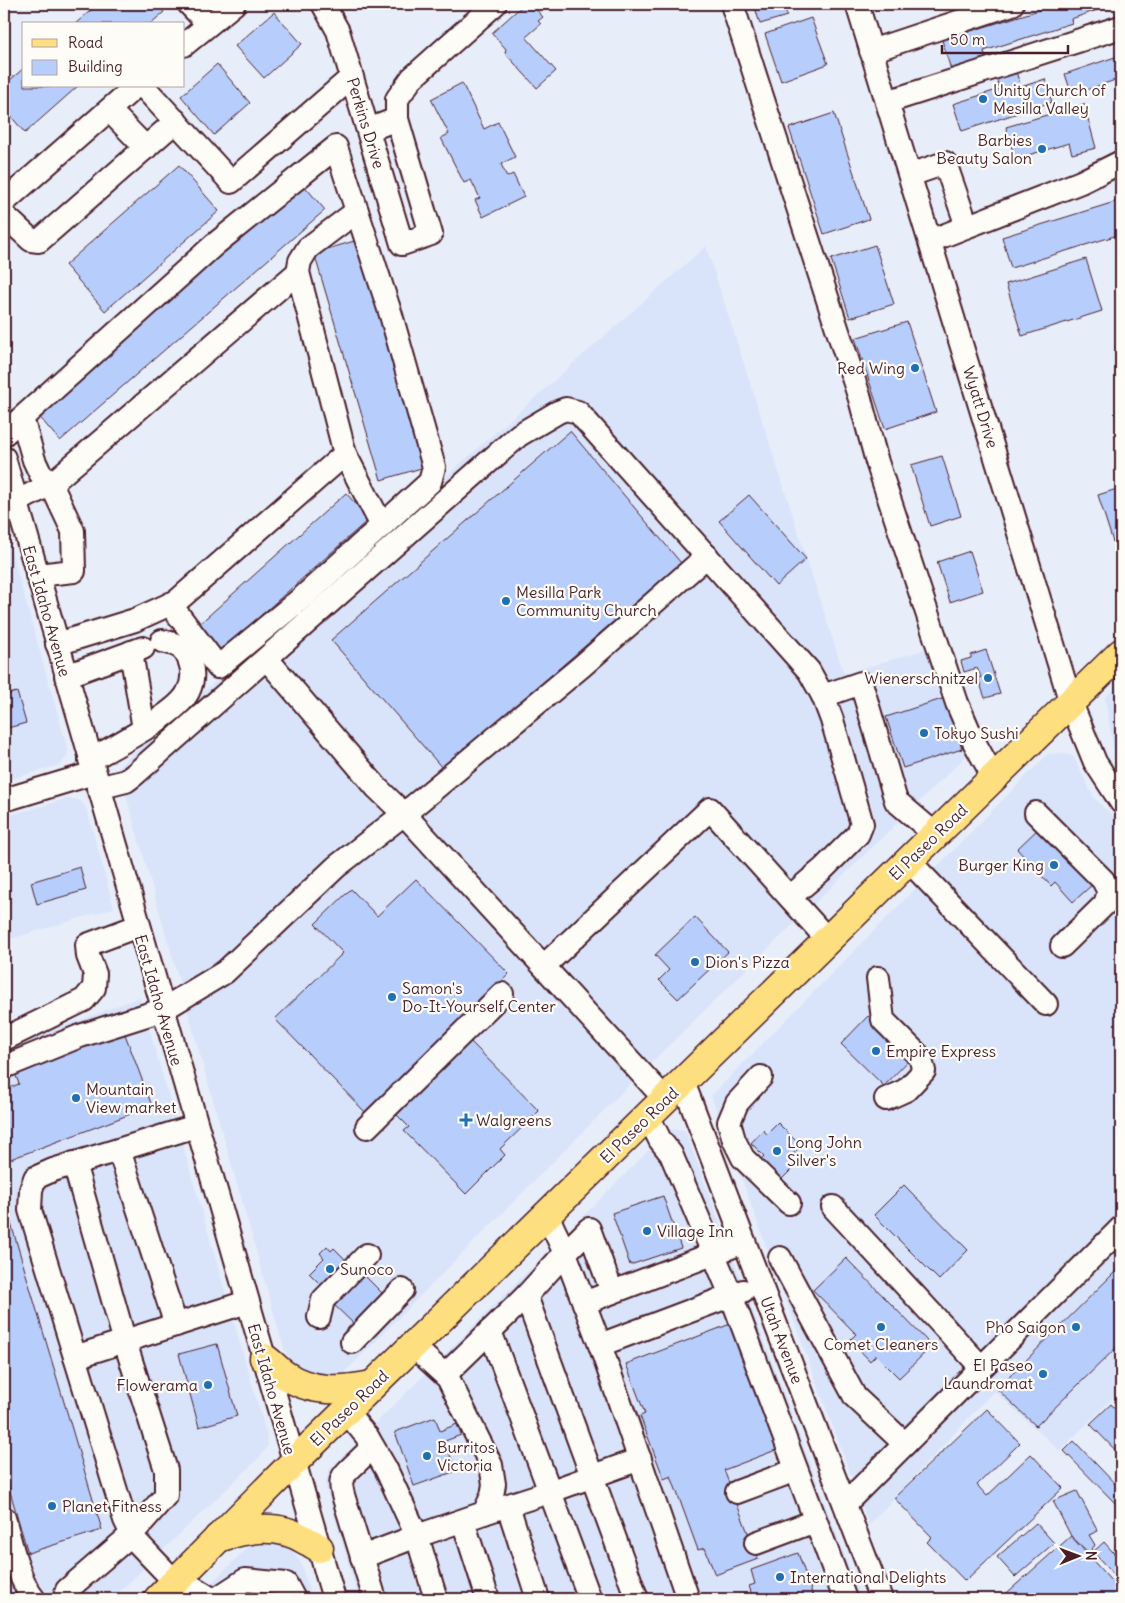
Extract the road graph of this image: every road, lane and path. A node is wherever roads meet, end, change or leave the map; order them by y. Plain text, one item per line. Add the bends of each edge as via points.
1 (189, 4) edge
2 (234, 4) edge
3 (323, 4) edge
4 (495, 4) edge
5 (732, 4) edge
6 (859, 4) edge
7 (1012, 4) edge
8 (208, 24) junction
9 (1121, 27) edge
10 (185, 44) edge
11 (871, 51) junction
12 (352, 77) junction
13 (134, 88) edge
14 (145, 88) edge
15 (887, 102) junction
16 (109, 110) junction
17 (398, 118) junction
18 (176, 122) junction
19 (368, 130) junction
20 (146, 148) junction
21 (375, 151) junction
22 (1121, 162) edge
23 (342, 167) junction
24 (910, 175) junction
25 (4, 202) edge
26 (357, 211) junction
27 (4, 215) edge
28 (966, 226) junction
29 (930, 241) junction
30 (298, 272) junction
31 (22, 418) junction
32 (4, 434) edge
33 (345, 454) junction
34 (4, 458) edge
35 (51, 484) junction
36 (16, 502) junction
37 (382, 526) junction
38 (707, 556) junction
39 (37, 575) junction
40 (170, 604) junction
41 (57, 644) junction
42 (146, 647) junction
43 (1121, 653) edge
44 (267, 658) junction
45 (66, 676) junction
46 (824, 696) junction
47 (1071, 703) junction
48 (144, 729) junction
49 (94, 774) junction
50 (994, 778) junction
51 (4, 800) edge
52 (1121, 802) edge
53 (1036, 813) dead end
54 (404, 814) junction
55 (936, 835) junction
56 (909, 861) junction
57 (790, 897) junction
58 (138, 926) junction
59 (828, 940) junction
60 (1062, 946) dead end
61 (544, 966) junction
62 (878, 978) dead end
63 (502, 994) dead end
64 (1046, 1004) dead end
65 (162, 1010) junction
66 (4, 1038) edge
67 (4, 1067) edge
68 (760, 1077) dead end
69 (665, 1099) junction
70 (886, 1100) dead end
71 (196, 1126) junction
72 (366, 1127) dead end
73 (119, 1150) junction
74 (74, 1163) junction
75 (789, 1203) dead end
76 (833, 1207) dead end
77 (546, 1215) junction
78 (1121, 1228) edge
79 (744, 1242) junction
80 (565, 1253) junction
81 (713, 1254) junction
82 (367, 1255) dead end
83 (780, 1258) dead end
84 (760, 1284) junction
85 (402, 1290) dead end
86 (612, 1292) junction
87 (526, 1296) junction
88 (731, 1296) junction
89 (247, 1302) junction
90 (584, 1303) junction
91 (319, 1317) dead end
92 (176, 1325) junction
93 (490, 1331) junction
94 (125, 1342) junction
95 (352, 1342) dead end
96 (413, 1346) junction
97 (600, 1346) junction
98 (75, 1357) junction
99 (264, 1358) junction
100 (981, 1367) junction
101 (445, 1375) junction
102 (372, 1385) junction
103 (346, 1411) junction
104 (368, 1438) junction
105 (905, 1444) junction
106 (640, 1459) junction
107 (294, 1462) junction
108 (796, 1470) junction
109 (592, 1476) junction
110 (549, 1492) junction
111 (737, 1492) dead end
112 (845, 1504) junction
113 (508, 1506) junction
114 (473, 1517) junction
115 (4, 1518) edge
116 (815, 1521) junction
117 (132, 1534) junction
118 (417, 1536) junction
119 (218, 1538) junction
120 (756, 1543) dead end
121 (319, 1548) junction
122 (362, 1557) junction
123 (170, 1586) edge
124 (327, 1597) edge
125 (34, 1599) edge
126 (64, 1599) edge
127 (214, 1599) edge
128 (294, 1599) edge
129 (375, 1599) edge
130 (436, 1599) edge
131 (488, 1599) edge
132 (538, 1599) edge
133 (590, 1599) edge
134 (637, 1599) edge
135 (688, 1599) edge
136 (845, 1599) edge
137 (881, 1599) edge

1 - 8 street
2 - 8 street
3 - 12 street, Perkins Drive via 338,31
4 - 17 street via 412,78 397,99
5 - 50 street via 957,703
6 - 11 street, Wyatt Drive
7 - 11 street
8 - 10 street
9 - 15 street
11 - 15 street, Wyatt Drive
12 - 18 street via 231,182
12 - 19 street, Perkins Drive
13 - 16 street
14 - 18 street
15 - 24 street, Wyatt Drive
16 - 20 street
16 - 25 street
17 - 19 street
17 - 21 street, Perkins Drive via 431,234 402,244
18 - 20 street
19 - 21 street, Perkins Drive
20 - 27 street via 39,241 31,240
21 - 23 street
22 - 28 street via 1081,182
23 - 26 street
23 - 31 street via 336,147 214,245
24 - 28 street via 945,163
24 - 29 street, Wyatt Drive
26 - 30 street via 308,248
26 - 37 street via 391,315 434,467 430,482
28 - 29 street
29 - 47 street, Wyatt Drive
30 - 33 street
30 - 35 street
31 - 32 street
31 - 35 street via 34,460 40,473
33 - 37 street
33 - 40 street
34 - 36 street, East Idaho Avenue
35 - 36 street
35 - 39 street via 73,531 74,571
36 - 39 street, East Idaho Avenue
37 - 40 street via 218,667
38 - 44 street via 578,412 566,410 519,435
38 - 46 street via 809,671
38 - 54 street via 582,666
39 - 41 street, East Idaho Avenue
40 - 41 street via 135,620
41 - 45 street, East Idaho Avenue
42 - 45 street
42 - 48 street
42 - 48 street via 177,644 188,654 194,673 188,694 167,715
43 - 47 main road, El Paseo Road
44 - 49 street via 126,781
44 - 54 street via 377,788
45 - 49 street, East Idaho Avenue
46 - 55 street via 861,683 896,801
46 - 57 street via 862,824 858,834
47 - 50 main road, El Paseo Road
47 - 52 street, Wyatt Drive via 1095,762
48 - 49 street
49 - 51 street
49 - 58 street, East Idaho Avenue
50 - 55 main road, El Paseo Road
53 - 60 street via 1103,880 1109,892 1105,904
54 - 61 street
54 - 65 street via 336,867 226,972
55 - 56 main road, El Paseo Road
56 - 59 main road, El Paseo Road
56 - 64 street
57 - 59 street
57 - 61 street via 710,809
58 - 65 street, East Idaho Avenue
58 - 66 street via 88,945 88,956 95,974 94,988 84,1000
59 - 69 main road, El Paseo Road
61 - 69 street
62 - 70 street via 883,1020 920,1057 924,1071 906,1090
63 - 72 street
65 - 67 street via 80,1036
65 - 71 street, East Idaho Avenue
68 - 75 street via 736,1103 729,1122 743,1158
69 - 77 main road, El Paseo Road
69 - 79 street, Utah Avenue
69 - 81 street via 660,1140 672,1154
71 - 73 street
71 - 89 street, East Idaho Avenue
73 - 74 street
73 - 92 street
74 - 94 street
74 - 98 street via 35,1178 30,1190 30,1210
76 - 100 street
77 - 80 street
77 - 96 main road, El Paseo Road
78 - 100 street
79 - 81 street
79 - 84 street, Utah Avenue
80 - 86 street via 590,1229
80 - 87 street
80 - 90 street
81 - 86 street
81 - 88 street
82 - 91 street via 323,1300
83 - 105 street via 854,1398
84 - 88 street
84 - 112 street, Utah Avenue
85 - 95 street
86 - 90 street
87 - 93 street
87 - 109 street
88 - 97 street
88 - 108 street
89 - 92 street
89 - 99 street, East Idaho Avenue
90 - 97 street
92 - 94 street
93 - 101 street
93 - 110 street
94 - 98 street
94 - 117 street via 166,1470 166,1495
96 - 101 street
96 - 102 main road, El Paseo Road
97 - 106 street
98 - 117 street
99 - 102 main road via 283,1374 309,1387 332,1390
99 - 107 street, East Idaho Avenue
100 - 105 street
101 - 114 street via 491,1465 492,1496
102 - 103 main road, El Paseo Road
103 - 104 street
103 - 107 main road, El Paseo Road
104 - 118 street
104 - 122 street via 370,1449 344,1476 341,1484
105 - 112 street
106 - 109 street
106 - 135 street
107 - 119 main road, El Paseo Road
107 - 121 street, East Idaho Avenue
108 - 111 street
108 - 116 street
109 - 110 street
109 - 134 street
110 - 113 street
110 - 133 street
112 - 137 street, Utah Avenue
113 - 114 street
113 - 132 street
114 - 118 street
114 - 131 street
115 - 125 street via 28,1593
116 - 120 street
116 - 136 street
117 - 123 street
117 - 126 street via 67,1590
118 - 122 street
118 - 130 street
119 - 121 main road via 242,1530 263,1528 287,1532
119 - 123 main road, El Paseo Road
121 - 124 street, East Idaho Avenue
122 - 129 street
123 - 127 street
127 - 128 street via 245,1580 286,1584

